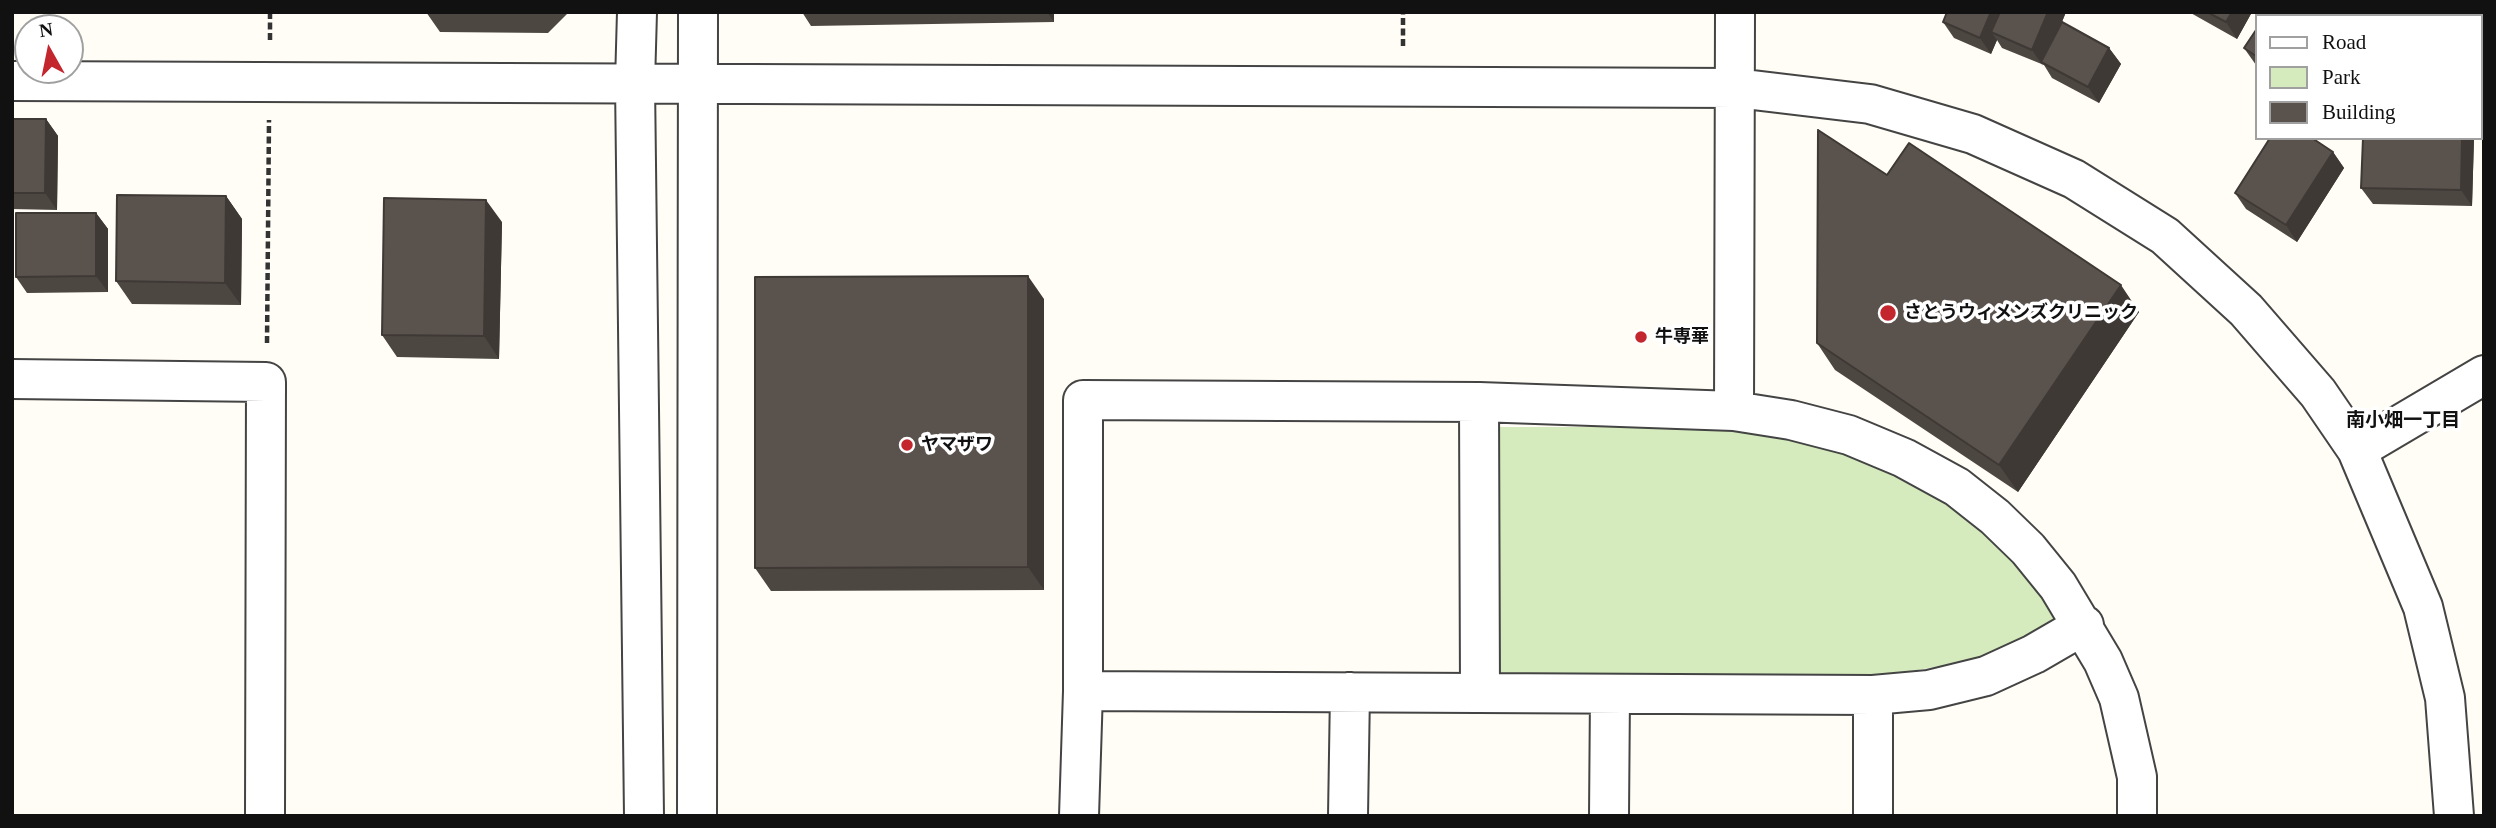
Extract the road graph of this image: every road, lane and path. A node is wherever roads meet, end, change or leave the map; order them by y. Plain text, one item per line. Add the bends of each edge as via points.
1 (637, 12) edge
2 (698, 12) edge
3 (1735, 12) edge
4 (12, 81) edge
5 (270, 82) junction
6 (697, 82) junction
7 (635, 83) junction
8 (1736, 88) junction
9 (2484, 375) edge
10 (12, 379) edge
11 (266, 382) junction
12 (1479, 402) junction
13 (1734, 411) junction
14 (2357, 450) junction
15 (2084, 625) junction
16 (1083, 691) junction
17 (1350, 692) junction
18 (1480, 693) junction
19 (1609, 694) junction
20 (1873, 695) junction
21 (265, 816) edge
22 (644, 816) edge
23 (697, 816) edge
24 (1079, 816) edge
25 (1348, 816) edge
26 (1609, 816) edge
27 (1873, 816) edge
28 (2137, 816) edge
29 (2454, 816) edge

1 - 7 street
2 - 6 street
3 - 8 street
4 - 5 street
5 - 7 street
5 - 11 path
6 - 7 street
6 - 8 street
6 - 23 street
7 - 22 street
8 - 13 street
8 - 14 street via 1870,104 1973,134 2074,179 2165,236 2246,310 2318,393
9 - 14 street
10 - 11 street
11 - 21 street
12 - 13 street
12 - 16 street via 1083,400
12 - 18 street
13 - 15 street via 1791,419 1849,435 1957,487 2028,549
14 - 29 street via 2423,607 2445,698
15 - 20 street via 1986,676 1929,690
15 - 28 street via 2119,698 2137,777
16 - 17 street
16 - 24 street
17 - 18 street
17 - 25 street
18 - 19 street
19 - 20 street
19 - 26 street
20 - 27 street

